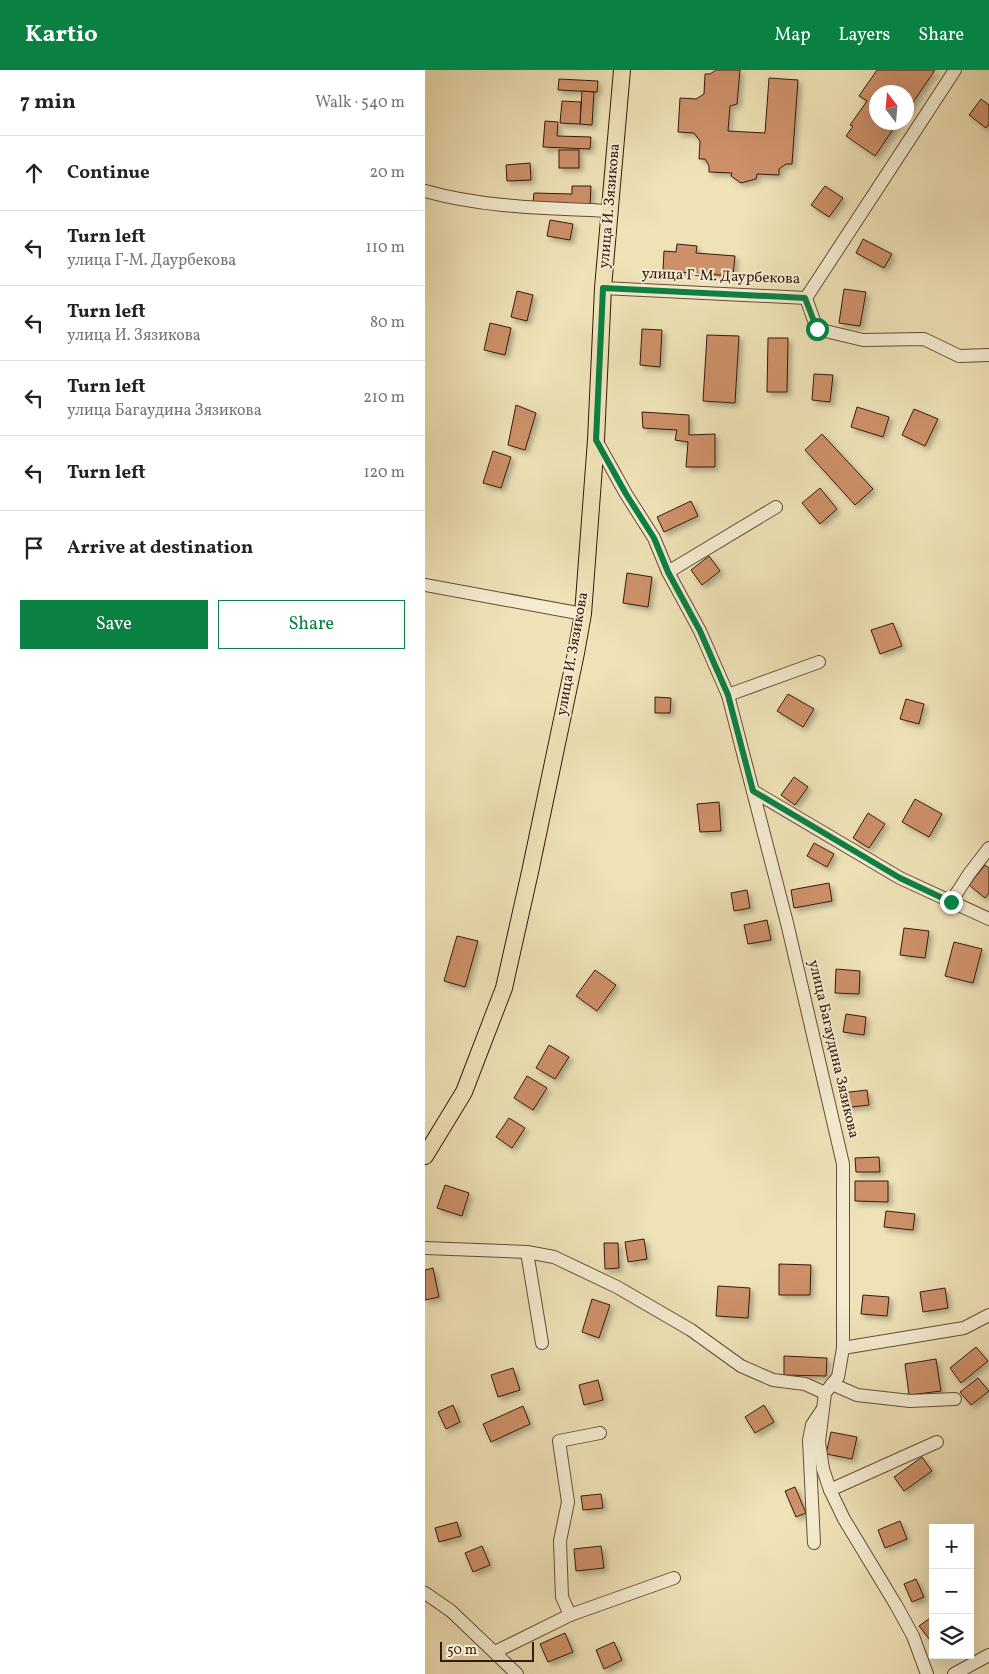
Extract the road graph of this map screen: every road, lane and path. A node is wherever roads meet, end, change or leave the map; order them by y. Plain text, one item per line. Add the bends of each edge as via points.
1 (622, 70) edge
2 (955, 70) edge
3 (425, 192) edge
4 (610, 211) junction
5 (603, 288) junction
6 (805, 298) junction
7 (989, 356) edge
8 (596, 440) junction
9 (776, 508) dead end
10 (668, 572) junction
11 (425, 585) edge
12 (583, 614) junction
13 (819, 662) dead end
14 (728, 695) junction
15 (753, 791) junction
16 (989, 848) edge
17 (951, 902) junction
18 (989, 920) edge
19 (425, 1156) edge
20 (425, 1248) edge
21 (527, 1252) junction
22 (989, 1316) edge
23 (542, 1343) dead end
24 (843, 1348) junction
25 (829, 1388) junction
26 (955, 1399) dead end
27 (823, 1408) junction
28 (600, 1432) dead end
29 (937, 1442) dead end
30 (830, 1490) junction
31 (814, 1544) dead end
32 (673, 1578) dead end
33 (425, 1593) edge
34 (570, 1615) junction
35 (495, 1652) junction
36 (989, 1655) edge
37 (517, 1674) edge
38 (927, 1674) edge
39 (954, 1674) edge

1 - 4 main road, улица И. Зязикова
2 - 6 street, улица Г-М. Даурбекова
3 - 4 street via 454,200 531,208
4 - 5 main road, улица И. Зязикова
5 - 6 street, улица Г-М. Даурбекова
5 - 8 main road, улица И. Зязикова
6 - 7 street via 817,329 863,340 924,339 959,356
8 - 10 street, улица Багаудина Зязикова via 654,538
8 - 12 main road, улица И. Зязикова
9 - 10 street
10 - 14 street, улица Багаудина Зязикова via 700,631
11 - 12 street
12 - 19 main road, улица И. Зязикова via 504,988 464,1092
13 - 14 street
14 - 15 street, улица Багаудина Зязикова
15 - 17 street via 900,878
15 - 24 street, улица Багаудина Зязикова via 843,1164
16 - 17 street
17 - 18 street
20 - 21 street
21 - 23 street
21 - 25 street via 554,1257 617,1287 691,1330 741,1366 773,1380
22 - 24 street via 964,1328
24 - 25 street, улица Багаудина Зязикова via 838,1377
25 - 26 street via 910,1401
25 - 27 street, улица Багаудина Зязикова
27 - 30 street, улица Багаудина Зязикова via 819,1442
27 - 31 street via 812,1424 809,1440
28 - 34 street via 559,1441 568,1502 560,1541 563,1597
29 - 30 street
30 - 38 street, улица Багаудина Зязикова via 913,1636
32 - 34 street
33 - 35 street via 451,1611
34 - 35 street
35 - 37 street
36 - 39 street

